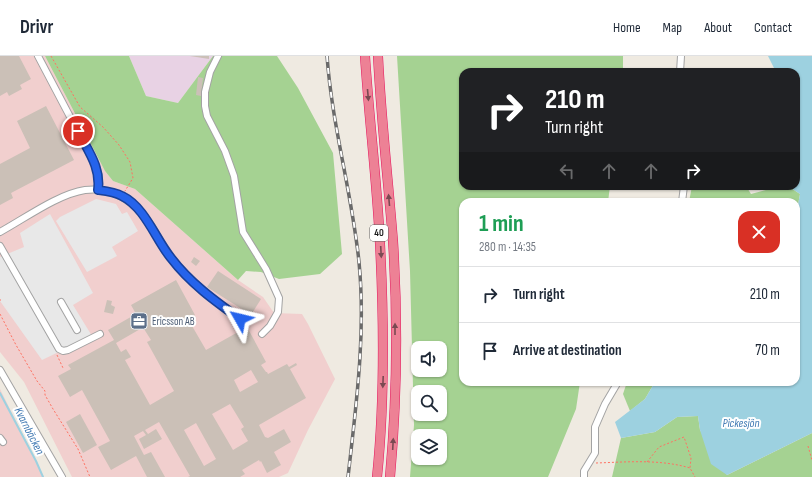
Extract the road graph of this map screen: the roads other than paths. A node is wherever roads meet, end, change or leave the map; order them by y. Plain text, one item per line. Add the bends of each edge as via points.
1 (38, 56) edge
2 (218, 56) edge
3 (365, 56) edge
4 (378, 56) edge
5 (681, 56) edge
6 (680, 68) edge
7 (98, 190) junction
8 (0, 232) edge
9 (0, 246) edge
10 (61, 302) dead end
11 (240, 319) dead end
12 (77, 330) dead end
13 (100, 334) dead end
14 (262, 334) dead end
15 (0, 370) edge
16 (616, 386) edge
17 (62, 477) edge
18 (377, 477) edge
19 (390, 477) edge
20 (584, 477) edge

1 - 7 street via 97,168
2 - 14 street via 210,72 205,92 207,116 225,150 234,176 243,232 266,269 279,298 278,312
3 -> 18 highway, 40 via 383,306 383,365
19 -> 4 highway, 40 via 394,410 395,306 393,242
5 - 6 street
7 - 8 street via 85,190 64,197
7 - 11 street via 123,196 150,224 171,258 201,290
9 - 13 street via 59,349 68,350
10 - 12 street
15 - 17 street
16 - 20 street via 595,427 595,453 584,471

